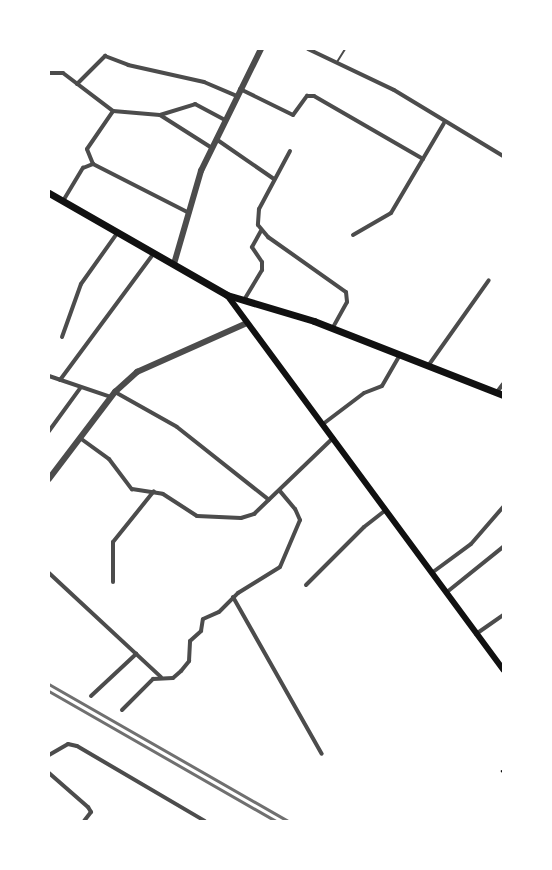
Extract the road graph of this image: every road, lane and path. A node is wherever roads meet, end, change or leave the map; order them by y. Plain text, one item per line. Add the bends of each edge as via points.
1 (261, 49) edge
2 (308, 49) edge
3 (345, 49) edge
4 (337, 62) junction
5 (49, 73) edge
6 (77, 84) junction
7 (240, 90) junction
8 (237, 96) junction
9 (113, 111) junction
10 (160, 115) junction
11 (225, 120) junction
12 (444, 123) junction
13 (216, 139) junction
14 (212, 148) junction
15 (290, 151) dead end
16 (503, 156) edge
17 (423, 159) junction
18 (93, 164) junction
19 (274, 179) junction
20 (49, 193) edge
21 (63, 201) junction
22 (189, 213) junction
23 (261, 231) junction
24 (118, 232) junction
25 (353, 235) dead end
26 (154, 252) junction
27 (174, 264) junction
28 (489, 280) dead end
29 (227, 295) junction
30 (244, 300) junction
31 (247, 323) junction
32 (332, 329) junction
33 (62, 337) dead end
34 (400, 355) junction
35 (428, 366) junction
36 (49, 376) edge
37 (60, 380) junction
38 (503, 384) edge
39 (81, 387) junction
40 (115, 392) junction
41 (500, 393) edge
42 (111, 398) junction
43 (323, 424) junction
44 (49, 432) edge
45 (80, 438) junction
46 (333, 438) junction
47 (49, 479) edge
48 (154, 491) junction
49 (280, 491) junction
50 (269, 500) junction
51 (503, 507) edge
52 (386, 510) junction
53 (503, 546) edge
54 (433, 572) junction
55 (49, 573) edge
56 (113, 582) dead end
57 (306, 585) dead end
58 (447, 592) junction
59 (233, 597) junction
60 (503, 615) edge
61 (476, 634) junction
62 (136, 654) junction
63 (503, 670) edge
64 (161, 677) junction
65 (91, 696) dead end
66 (122, 710) dead end
67 (322, 754) dead end
68 (50, 755) edge
69 (49, 773) edge
70 (84, 821) edge
71 (205, 821) edge

1 - 7 street
2 - 4 street
3 - 4 lane
4 - 12 street via 394,90
5 - 6 street via 63,73
6 - 8 street via 105,56 128,65 204,82
6 - 9 street
7 - 8 street
7 - 17 street via 293,115 307,96 314,96
8 - 11 street
9 - 10 street
9 - 18 street via 87,149
10 - 11 street via 194,104
10 - 14 street
11 - 13 street
12 - 16 street
12 - 17 street
13 - 14 street
13 - 19 street
14 - 22 street
15 - 19 street
17 - 25 street via 391,213
18 - 21 street via 83,168
18 - 22 street
19 - 23 street via 259,209
20 - 21 main road
21 - 24 main road
22 - 27 street
23 - 30 street via 252,247 262,262 262,270
23 - 32 street via 346,292 347,302
24 - 26 main road
24 - 33 street via 81,284
26 - 27 main road
26 - 37 street
27 - 29 main road
28 - 35 street
29 - 30 main road
29 - 31 main road
30 - 32 main road
31 - 40 street via 137,372
31 - 43 main road
32 - 34 main road
34 - 35 main road
34 - 43 street via 382,386 364,393
35 - 41 main road
36 - 37 street
37 - 39 street
38 - 41 street
39 - 42 street
39 - 44 street
40 - 42 street
40 - 50 street via 177,426
42 - 45 street
43 - 46 main road
45 - 47 street
45 - 48 street via 109,459 132,489
46 - 49 street
46 - 52 main road
48 - 50 street via 197,516 241,518 254,514
48 - 56 street via 113,542
49 - 50 street
49 - 59 street via 295,509 300,520 284,561 269,577
51 - 54 street via 472,544
52 - 54 main road
52 - 57 street via 364,527
53 - 58 street
54 - 58 main road
55 - 62 street
58 - 61 main road
59 - 64 street via 219,612 201,621 201,631 190,641 189,661 181,671 172,678
59 - 67 street
60 - 61 street
61 - 63 main road
62 - 64 street
62 - 65 street
64 - 66 street via 153,679
68 - 71 street via 61,746 77,746
69 - 70 street via 91,812

